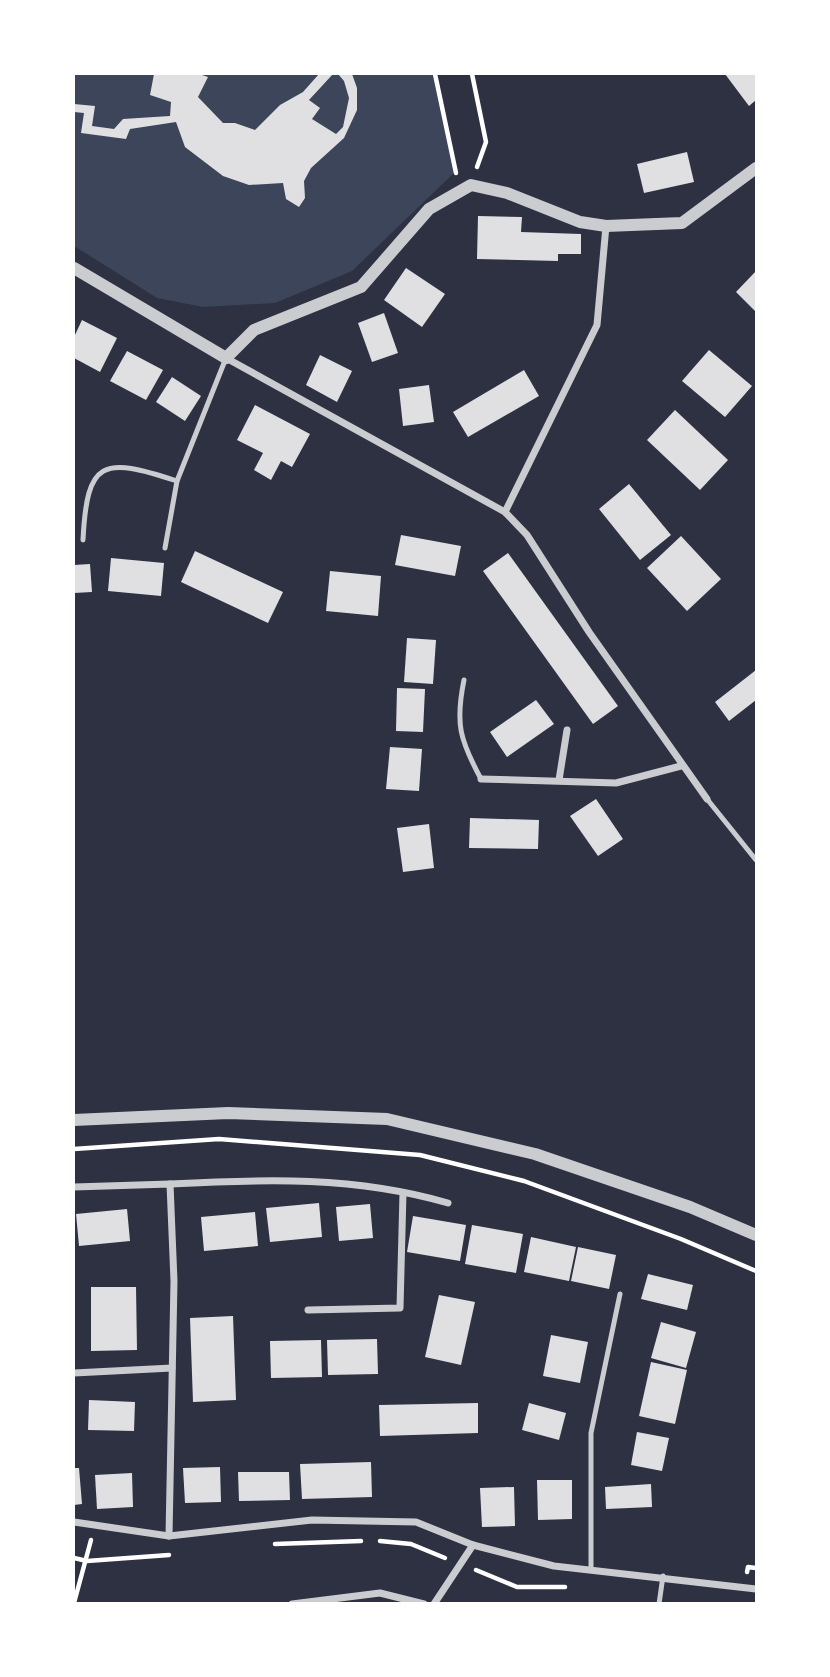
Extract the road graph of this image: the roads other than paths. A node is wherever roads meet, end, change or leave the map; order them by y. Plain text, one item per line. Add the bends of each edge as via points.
1 (757, 168) edge
2 (606, 226) junction
3 (74, 268) edge
4 (226, 358) junction
5 (177, 481) junction
6 (505, 512) junction
7 (83, 540) dead end
8 (165, 548) dead end
9 (464, 680) dead end
10 (567, 730) dead end
11 (681, 766) junction
12 (481, 779) joint
13 (559, 780) junction
14 (707, 799) joint
15 (757, 860) edge
16 (74, 1120) edge
17 (170, 1184) junction
18 (74, 1187) edge
19 (404, 1193) junction
20 (449, 1203) dead end
21 (757, 1235) edge
22 (620, 1294) dead end
23 (308, 1310) dead end
24 (172, 1368) junction
25 (74, 1373) edge
26 (74, 1522) edge
27 (169, 1536) junction
28 (473, 1545) junction
29 (591, 1569) junction
30 (663, 1576) junction
31 (757, 1589) edge
32 (292, 1604) edge
33 (424, 1604) edge
34 (434, 1604) edge
35 (659, 1604) edge

1 - 2 street via 682,223
2 - 4 street via 580,222 507,193 471,185 429,209 361,287 254,330
2 - 6 street via 597,325
3 - 4 street
4 - 5 lane
4 - 6 street
5 - 7 lane via 144,470 108,468 89,486
5 - 8 lane
6 - 11 street via 527,535
9 - 12 lane via 459,728
10 - 13 street
11 - 13 street via 615,783
11 - 14 street
12 - 13 street
14 - 15 lane
16 - 21 street via 228,1113 387,1119 535,1154
17 - 18 street
17 - 19 street via 281,1178
17 - 24 street
19 - 20 street
19 - 23 street via 400,1308
22 - 29 lane via 592,1433
24 - 25 street
24 - 27 street
26 - 27 street
27 - 28 street via 312,1520 416,1521
28 - 29 street via 554,1566
28 - 34 street
29 - 30 street
30 - 31 street
30 - 35 lane
32 - 33 street via 380,1593

